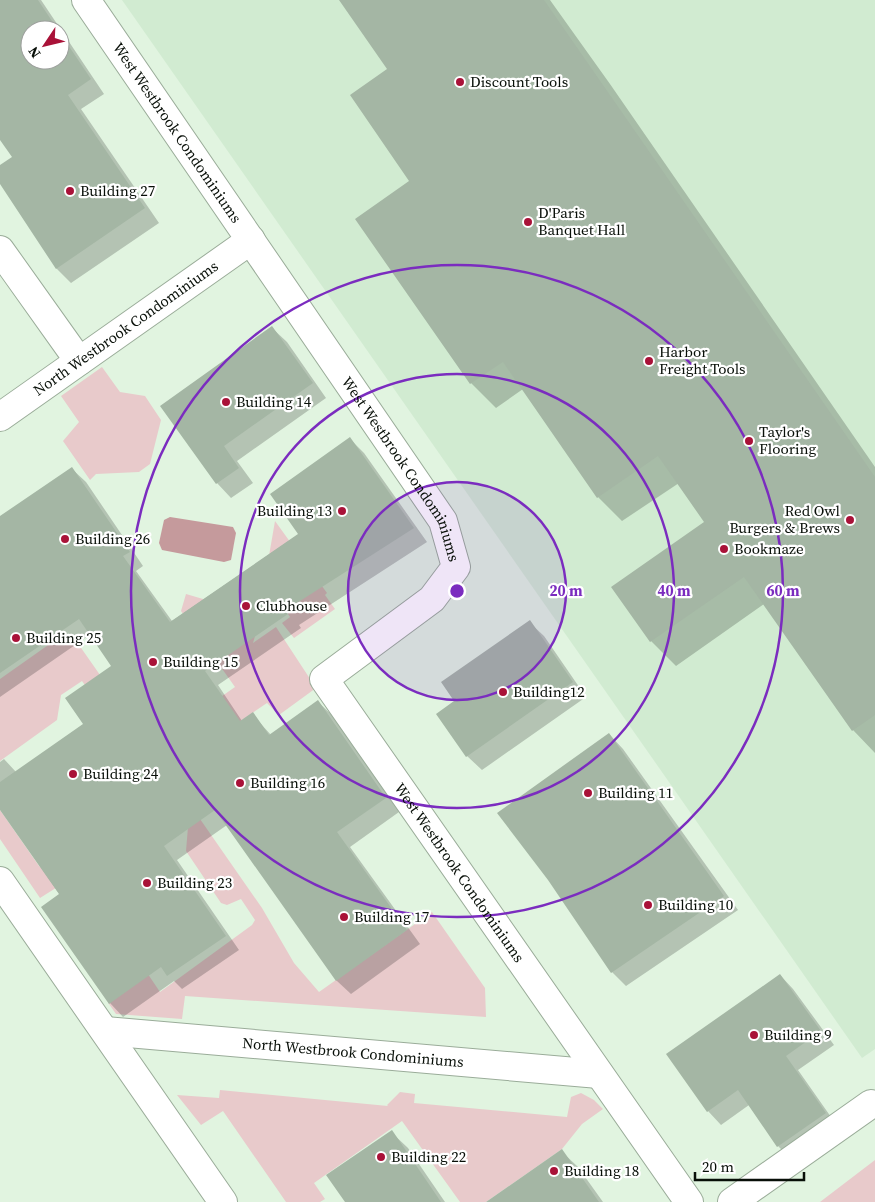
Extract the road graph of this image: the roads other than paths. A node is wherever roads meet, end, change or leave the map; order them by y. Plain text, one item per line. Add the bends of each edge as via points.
1 (86, 0) edge
2 (250, 240) junction
3 (0, 250) edge
4 (79, 361) junction
5 (0, 417) edge
6 (0, 880) edge
7 (105, 1031) junction
8 (599, 1074) junction
9 (871, 1104) dead end
10 (223, 1202) edge
11 (689, 1202) edge
12 (732, 1202) edge

1 - 2 street, West Westbrook Condominiums
2 - 4 street, North Westbrook Condominiums
2 - 8 street, West Westbrook Condominiums via 443,521 456,567 432,600 324,679
3 - 4 street
4 - 5 street, North Westbrook Condominiums
6 - 7 street
7 - 8 street, North Westbrook Condominiums
7 - 10 street
8 - 11 street, West Westbrook Condominiums
9 - 12 street

